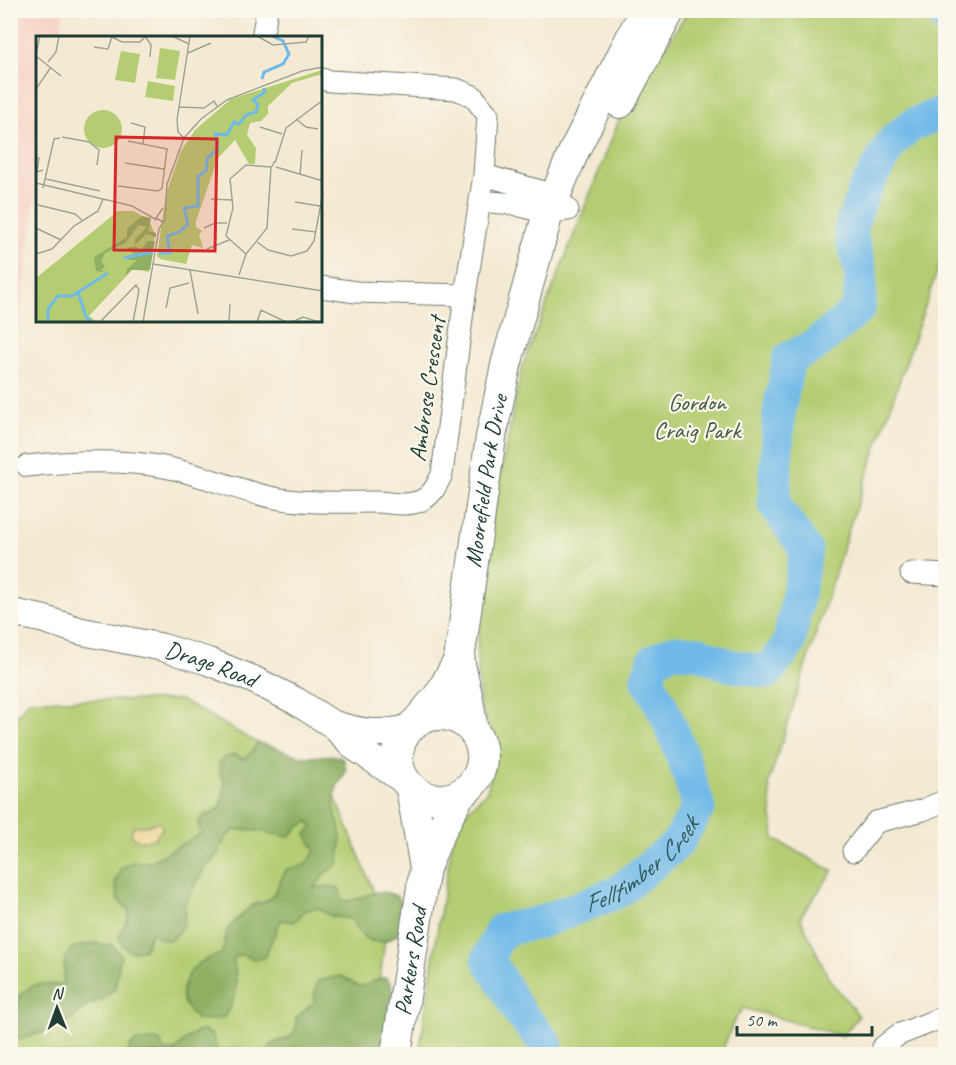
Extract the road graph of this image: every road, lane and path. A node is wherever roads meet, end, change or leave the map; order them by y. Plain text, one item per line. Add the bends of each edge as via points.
1 (267, 10) edge
2 (661, 11) edge
3 (262, 36) edge
4 (322, 79) edge
5 (484, 175) junction
6 (480, 201) junction
7 (557, 206) junction
8 (322, 287) edge
9 (465, 295) junction
10 (27, 466) dead end
11 (911, 573) dead end
12 (945, 575) edge
13 (10, 612) edge
14 (10, 628) edge
15 (80, 631) junction
16 (459, 660) junction
17 (332, 724) junction
18 (413, 725) junction
19 (473, 731) junction
20 (408, 784) junction
21 (460, 794) junction
22 (945, 800) edge
23 (853, 850) dead end
24 (425, 868) junction
25 (945, 1016) edge
26 (883, 1047) dead end
27 (396, 1054) edge

1 - 3 street
2 - 7 main road, Moorefield Park Drive via 584,174
4 - 5 street, Ambrose Crescent via 456,89 473,96 483,106 489,121
5 - 6 street, Ambrose Crescent
5 - 7 street
6 - 7 street
6 - 9 street, Ambrose Crescent
7 - 16 main road, Moorefield Park Drive via 538,280 522,305 491,437
8 - 9 street
9 - 10 street, Ambrose Crescent via 442,474 435,489 420,501 407,505 272,497 165,468 116,462
11 - 12 street
13 - 15 street, Drage Road
14 - 15 street, Drage Road
15 - 17 street, Drage Road via 161,647 207,661 296,701
16 - 18 main road via 440,694
16 - 19 main road
17 - 18 street, Drage Road via 360,732 392,732
17 - 20 street, Drage Road via 355,747
18 - 19 main road via 432,715 448,715
18 - 20 main road via 401,738 397,760
19 - 21 main road via 482,753 481,765 474,782
20 - 21 main road via 435,799
20 - 24 main road, Parkers Road
21 - 24 main road, Parkers Road
22 - 23 street via 876,822
24 - 27 main road, Parkers Road
25 - 26 street via 898,1035

